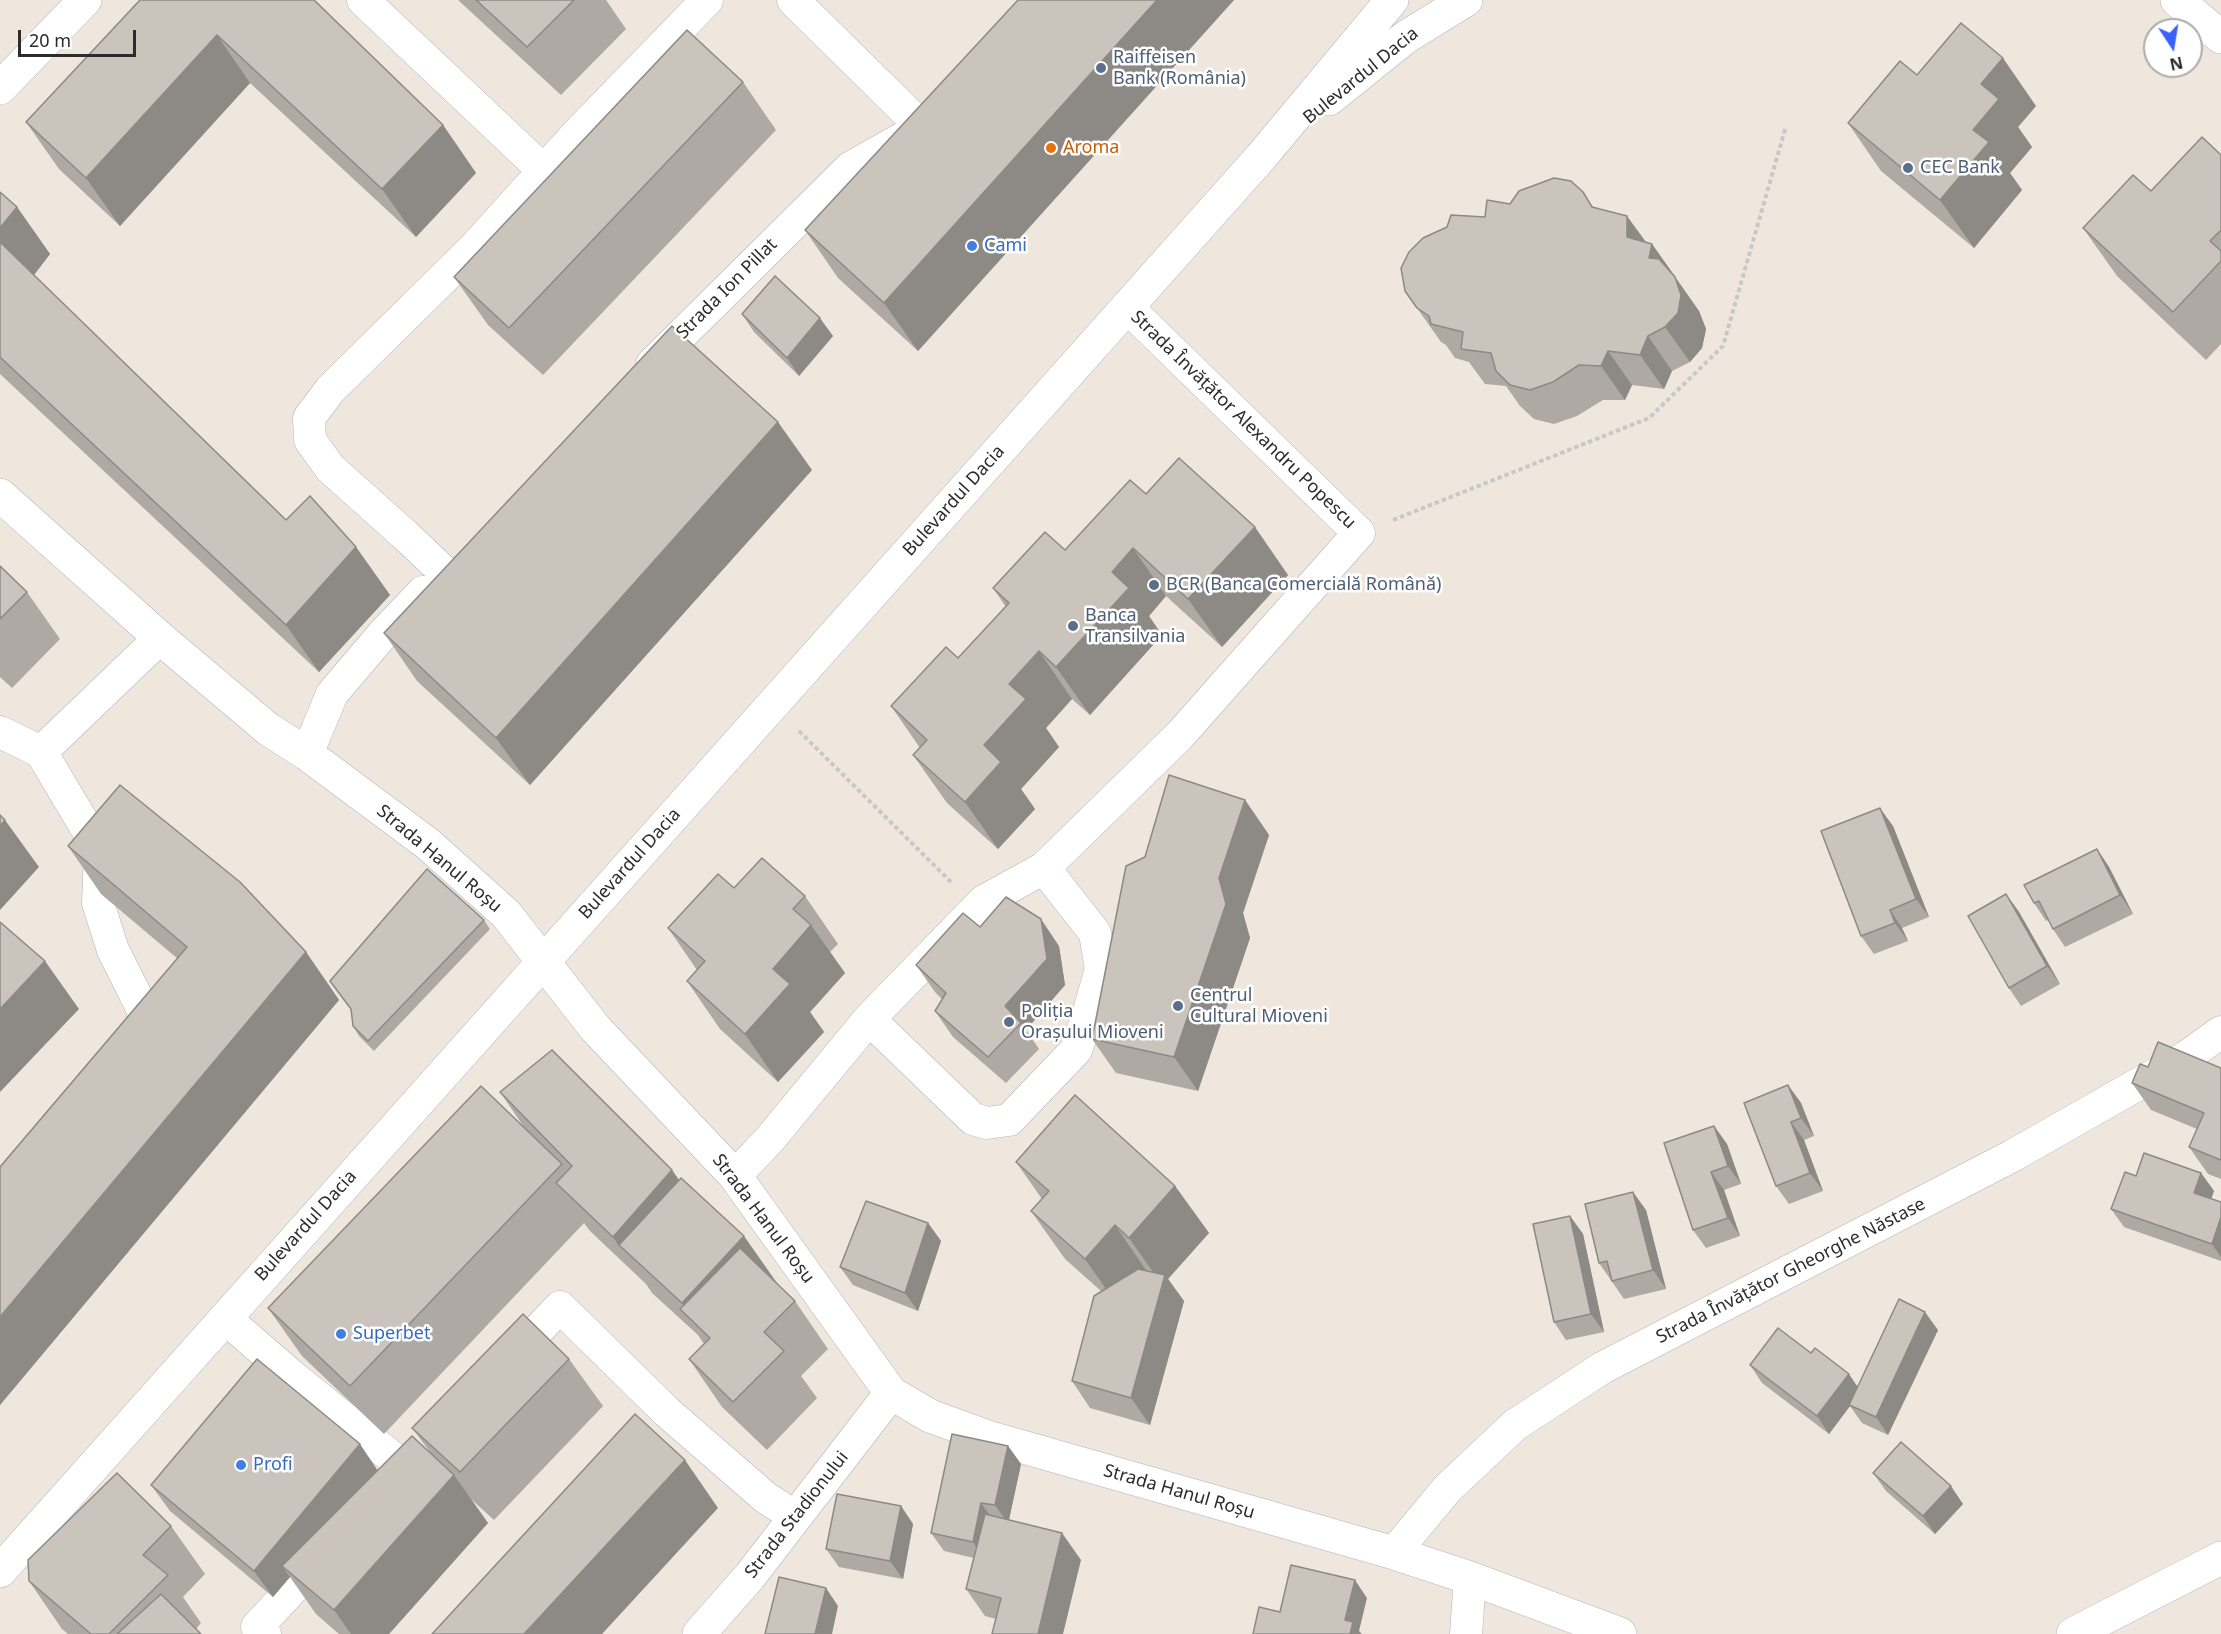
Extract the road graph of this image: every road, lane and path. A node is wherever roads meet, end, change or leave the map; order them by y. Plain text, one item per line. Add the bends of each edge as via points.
1 (85, 0) edge
2 (363, 0) edge
3 (707, 0) edge
4 (793, 0) edge
5 (1392, 0) edge
6 (1466, 0) edge
7 (2177, 0) edge
8 (2221, 37) edge
9 (0, 88) edge
10 (1786, 126) dead end
11 (1261, 158) junction
12 (544, 171) junction
13 (1127, 307) junction
14 (632, 384) edge
15 (0, 495) edge
16 (1359, 533) junction
17 (467, 548) edge
18 (443, 571) junction
19 (160, 638) junction
20 (772, 704) junction
21 (0, 732) edge
22 (41, 752) junction
23 (307, 754) junction
24 (1044, 868) junction
25 (977, 908) junction
26 (543, 962) junction
27 (869, 1019) junction
28 (2221, 1032) edge
29 (121, 1071) edge
30 (735, 1176) junction
31 (225, 1318) junction
32 (486, 1383) edge
33 (891, 1393) junction
34 (404, 1467) edge
35 (796, 1517) junction
36 (342, 1534) edge
37 (1394, 1553) junction
38 (2221, 1558) edge
39 (0, 1571) edge
40 (1470, 1578) junction
41 (265, 1634) edge
42 (699, 1634) edge
43 (1466, 1634) edge
44 (1620, 1634) edge
45 (2073, 1634) edge

1 - 9 street
2 - 12 street
3 - 12 street
4 - 14 street, Strada Ion Pillat via 931,120 850,168
5 - 11 street, Bulevardul Dacia
6 - 11 street, Bulevardul Dacia via 1406,37
7 - 8 street
10 - 16 path via 1723,346 1649,418
11 - 13 street, Bulevardul Dacia
12 - 18 street via 474,248 330,390 309,418 310,440 330,468
13 - 16 street, Strada Învățător Alexandru Popescu
13 - 20 street, Bulevardul Dacia
15 - 19 street, Strada Hanul Roșu
16 - 24 street, Strada Învățător Alexandru Popescu via 1180,735
17 - 18 street
18 - 23 street via 332,694
19 - 22 street
19 - 23 street, Strada Hanul Roșu via 268,729
20 - 25 path
20 - 26 street, Bulevardul Dacia
21 - 22 street
22 - 29 street via 100,850 98,903 113,950 144,1012 136,1054
23 - 26 street, Strada Hanul Roșu via 428,844 506,914
24 - 25 street, Strada Învățător Alexandru Popescu
24 - 27 street via 1095,933 1101,969 1076,1050 1009,1120 987,1123 973,1119
25 - 27 street, Strada Învățător Alexandru Popescu
26 - 30 street, Strada Hanul Roșu via 595,1028
26 - 31 street, Bulevardul Dacia
27 - 30 street, Strada Învățător Alexandru Popescu
28 - 37 street, Strada Învățător Gheorghe Năstase via 2012,1156 1602,1368 1515,1425 1448,1489
30 - 33 street, Strada Hanul Roșu
31 - 34 street
31 - 39 street, Bulevardul Dacia
32 - 35 street via 560,1307 659,1421
33 - 35 street, Strada Stadionului
33 - 37 street, Strada Hanul Roșu via 930,1416 988,1437
35 - 42 street, Strada Stadionului
36 - 41 street via 257,1627
37 - 40 street, Strada Hanul Roșu
38 - 45 street
40 - 43 street
40 - 44 street, Strada Hanul Roșu

